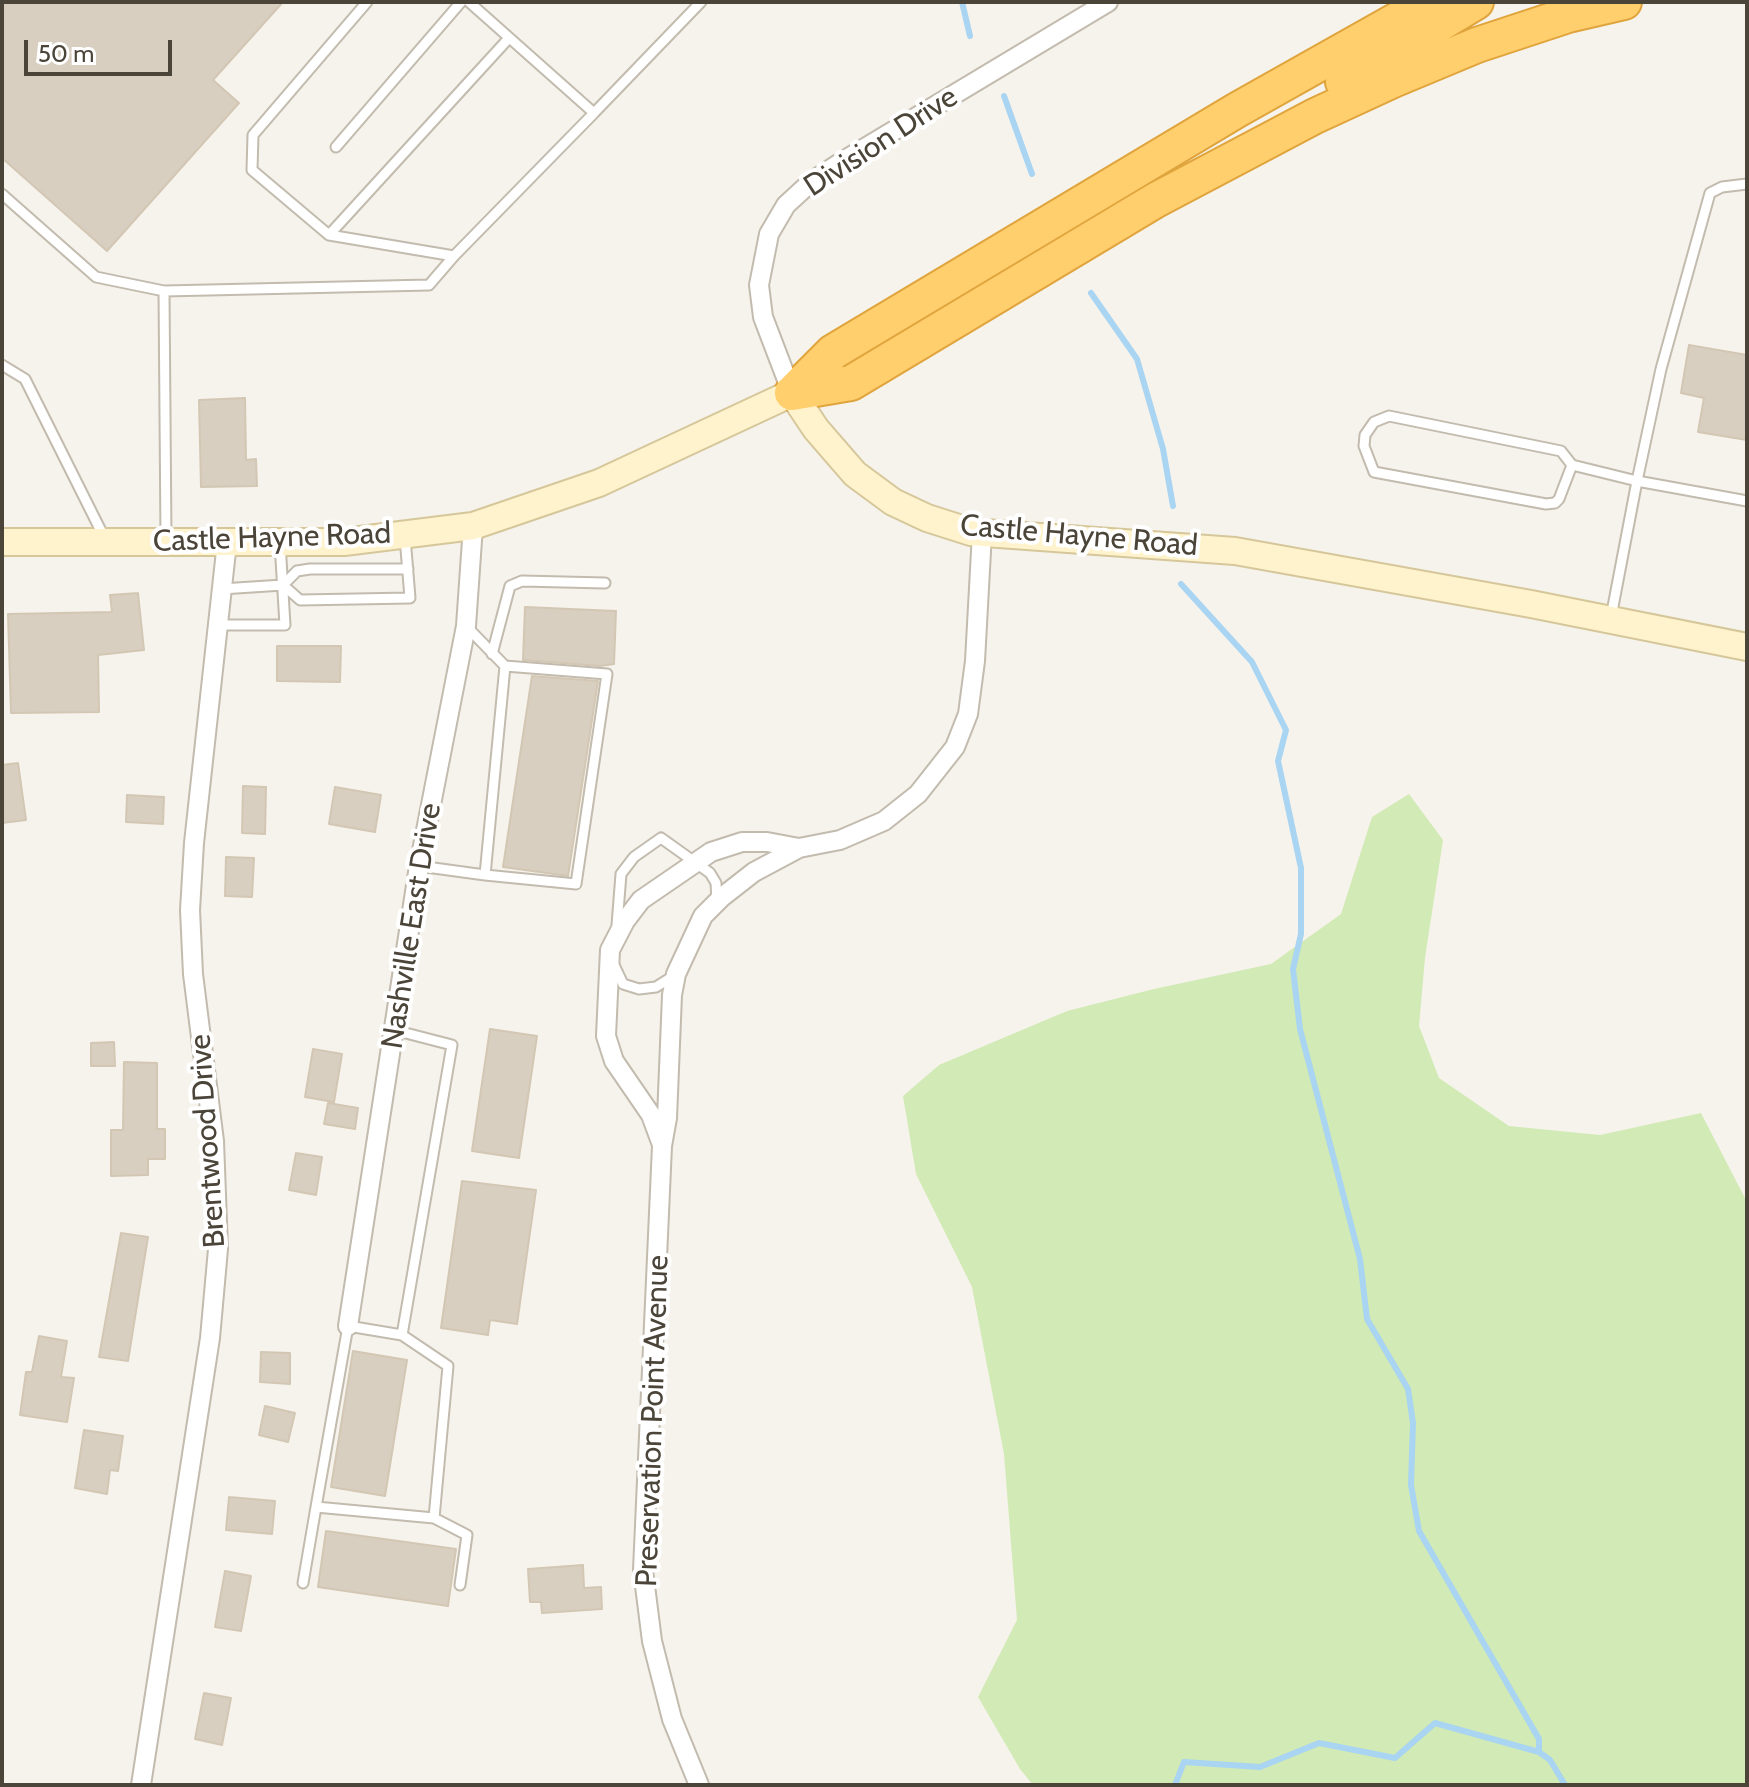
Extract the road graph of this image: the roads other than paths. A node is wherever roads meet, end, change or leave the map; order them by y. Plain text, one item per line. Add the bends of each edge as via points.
1 (367, 2) edge
2 (461, 2) edge
3 (469, 2) edge
4 (701, 2) edge
5 (1108, 2) edge
6 (1399, 2) edge
7 (1429, 2) edge
8 (1476, 2) edge
9 (1624, 2) edge
10 (509, 38) junction
11 (1237, 110) junction
12 (594, 113) junction
13 (336, 147) dead end
14 (1747, 184) edge
15 (2, 194) edge
16 (1156, 200) junction
17 (329, 235) junction
18 (454, 256) junction
19 (164, 291) junction
20 (2, 365) edge
21 (792, 393) junction
22 (1572, 465) junction
23 (1637, 481) junction
24 (1747, 501) edge
25 (473, 526) junction
26 (405, 533) junction
27 (982, 533) junction
28 (2, 542) edge
29 (107, 542) junction
30 (166, 542) junction
31 (227, 542) junction
32 (280, 542) junction
33 (408, 569) junction
34 (605, 583) dead end
35 (283, 585) junction
36 (221, 589) junction
37 (1610, 620) junction
38 (218, 625) junction
39 (466, 626) junction
40 (1747, 647) edge
41 (492, 654) junction
42 (505, 666) junction
43 (799, 848) junction
44 (696, 862) junction
45 (419, 866) junction
46 (485, 875) junction
47 (717, 901) junction
48 (613, 944) junction
49 (676, 974) junction
50 (394, 1030) junction
51 (662, 1146) junction
52 (348, 1326) junction
53 (402, 1335) junction
54 (316, 1507) junction
55 (434, 1518) junction
56 (303, 1583) dead end
57 (460, 1585) dead end
58 (141, 1785) edge
59 (699, 1785) edge

1 - 17 lane via 253,135 252,170
2 - 13 lane
3 - 10 lane
4 - 12 lane
5 - 21 street, Division Drive via 840,163 786,205 769,234 759,285 763,317
6 - 11 highway
7 - 11 highway
8 - 16 highway
9 - 16 highway via 1477,45 1393,80
10 - 12 lane
10 - 17 lane
11 - 21 highway via 833,352
12 - 18 lane
14 - 23 lane via 1710,193 1661,369
15 - 19 lane via 96,277
16 - 21 highway via 851,383
17 - 18 lane
18 - 19 lane via 429,285
19 - 30 lane
20 - 29 lane via 25,379
21 - 25 main road, Castle Hayne Road via 599,483
21 - 27 main road, Castle Hayne Road via 855,474 893,502 927,518
22 - 22 lane via 1561,451 1389,416 1374,422 1365,435 1374,472 1546,504 1559,499
22 - 23 lane
23 - 24 lane
23 - 37 lane
25 - 26 main road, Castle Hayne Road
25 - 39 street, Nashville East Drive
26 - 32 main road, Castle Hayne Road via 344,542
26 - 33 lane
27 - 37 main road, Castle Hayne Road via 1235,551
27 - 43 street, Preservation Point Avenue via 975,661 968,714 955,747 918,794 884,821 840,840
28 - 29 main road, Castle Hayne Road
29 - 30 main road, Castle Hayne Road
30 - 31 main road, Castle Hayne Road
31 - 32 main road, Castle Hayne Road
31 - 36 street, Brentwood Drive
32 - 35 lane
33 - 35 lane via 297,571
33 - 35 lane via 410,598 300,600
34 - 41 lane via 522,581 510,586
35 - 36 lane
35 - 38 lane via 285,625
36 - 38 street, Brentwood Drive
37 - 40 main road, Castle Hayne Road
38 - 58 street, Brentwood Drive via 194,843 190,937 214,1141 218,1249 210,1338
39 - 41 lane
39 - 45 street, Nashville East Drive
41 - 42 lane
42 - 46 lane
42 - 46 lane via 607,674 576,884
43 - 44 street, Preservation Point Avenue via 742,842
43 - 47 street, Preservation Point Avenue via 754,872
44 - 47 lane via 716,883
44 - 48 street, Preservation Point Avenue via 641,900
44 - 48 lane via 661,838 634,857 621,874
45 - 46 lane
45 - 50 street, Nashville East Drive
47 - 49 street, Preservation Point Avenue via 703,916
48 - 49 lane via 623,984 656,987
48 - 51 street, Preservation Point Avenue via 606,1036 614,1061 651,1115
49 - 51 street, Preservation Point Avenue
50 - 52 street, Nashville East Drive
50 - 53 lane via 452,1045
51 - 59 street, Preservation Point Avenue via 643,1570 652,1641 672,1719
52 - 53 lane
52 - 54 lane
53 - 55 lane via 448,1366
54 - 55 lane
54 - 56 lane
55 - 57 lane via 467,1535

